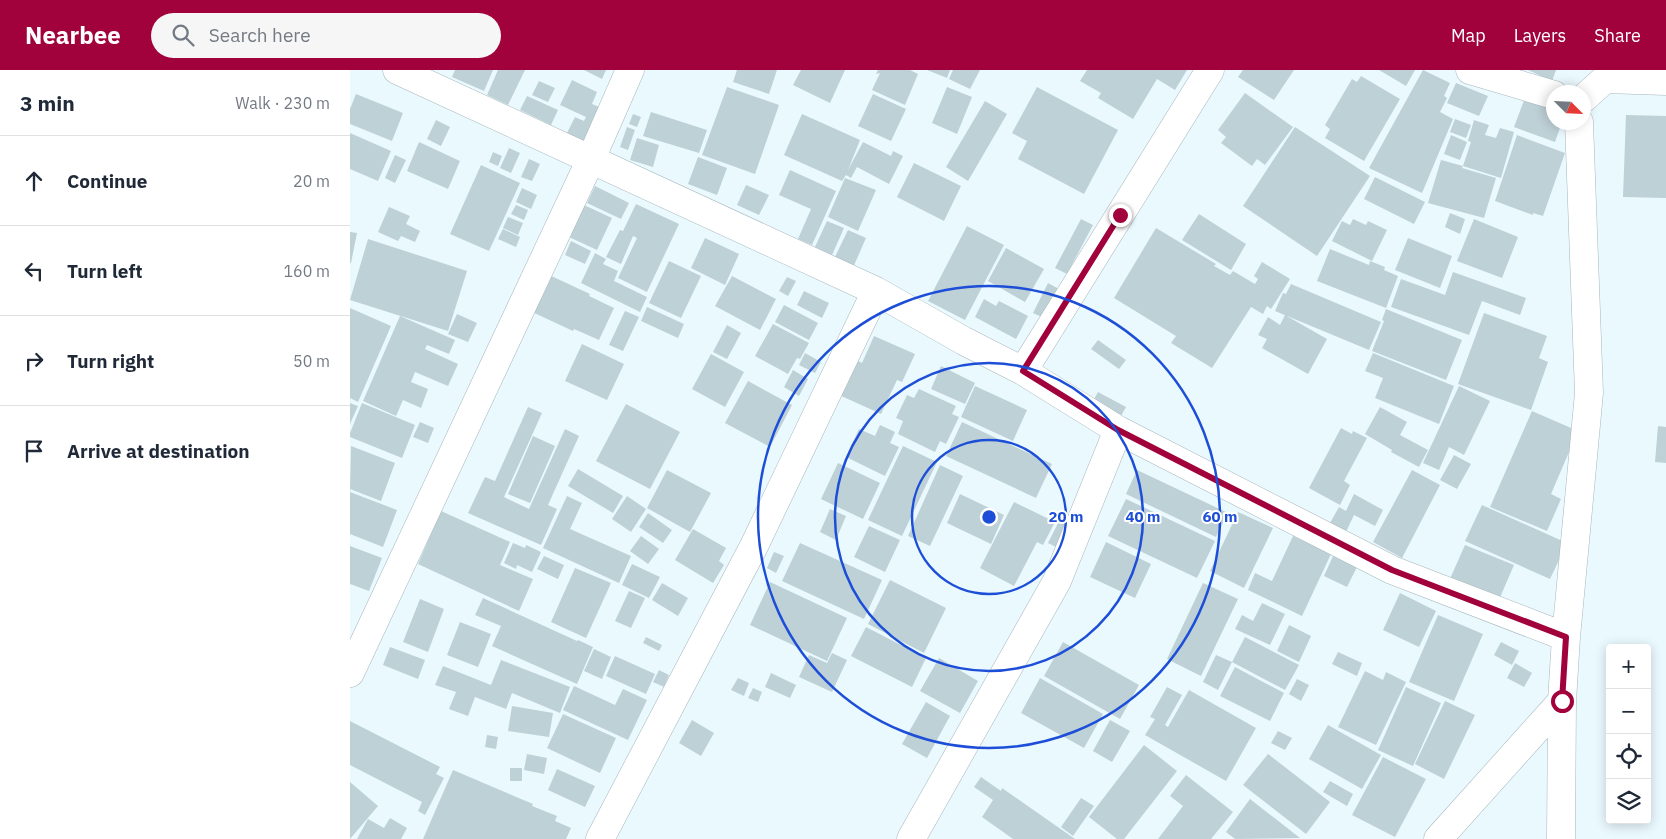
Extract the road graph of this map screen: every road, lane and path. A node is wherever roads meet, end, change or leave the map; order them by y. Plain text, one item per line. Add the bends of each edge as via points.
1 (397, 70) edge
2 (630, 70) edge
3 (1210, 70) edge
4 (1470, 70) edge
5 (1666, 81) edge
6 (1591, 92) edge
7 (1546, 93) edge
8 (1580, 130) edge
9 (591, 159) junction
10 (876, 291) junction
11 (1023, 371) junction
12 (1118, 430) junction
13 (1566, 637) junction
14 (350, 673) edge
15 (1562, 701) junction
16 (600, 839) edge
17 (911, 839) edge
18 (1438, 839) edge
19 (1561, 839) edge

1 - 9 street
2 - 9 street
3 - 11 street
4 - 7 street
5 - 6 street via 1605,79
8 - 13 street via 1589,393
9 - 10 street
9 - 14 street
10 - 11 street
10 - 16 street via 754,546
11 - 12 street
12 - 13 street via 1392,570
12 - 17 street via 1057,580
13 - 15 street
15 - 18 street
15 - 19 street

